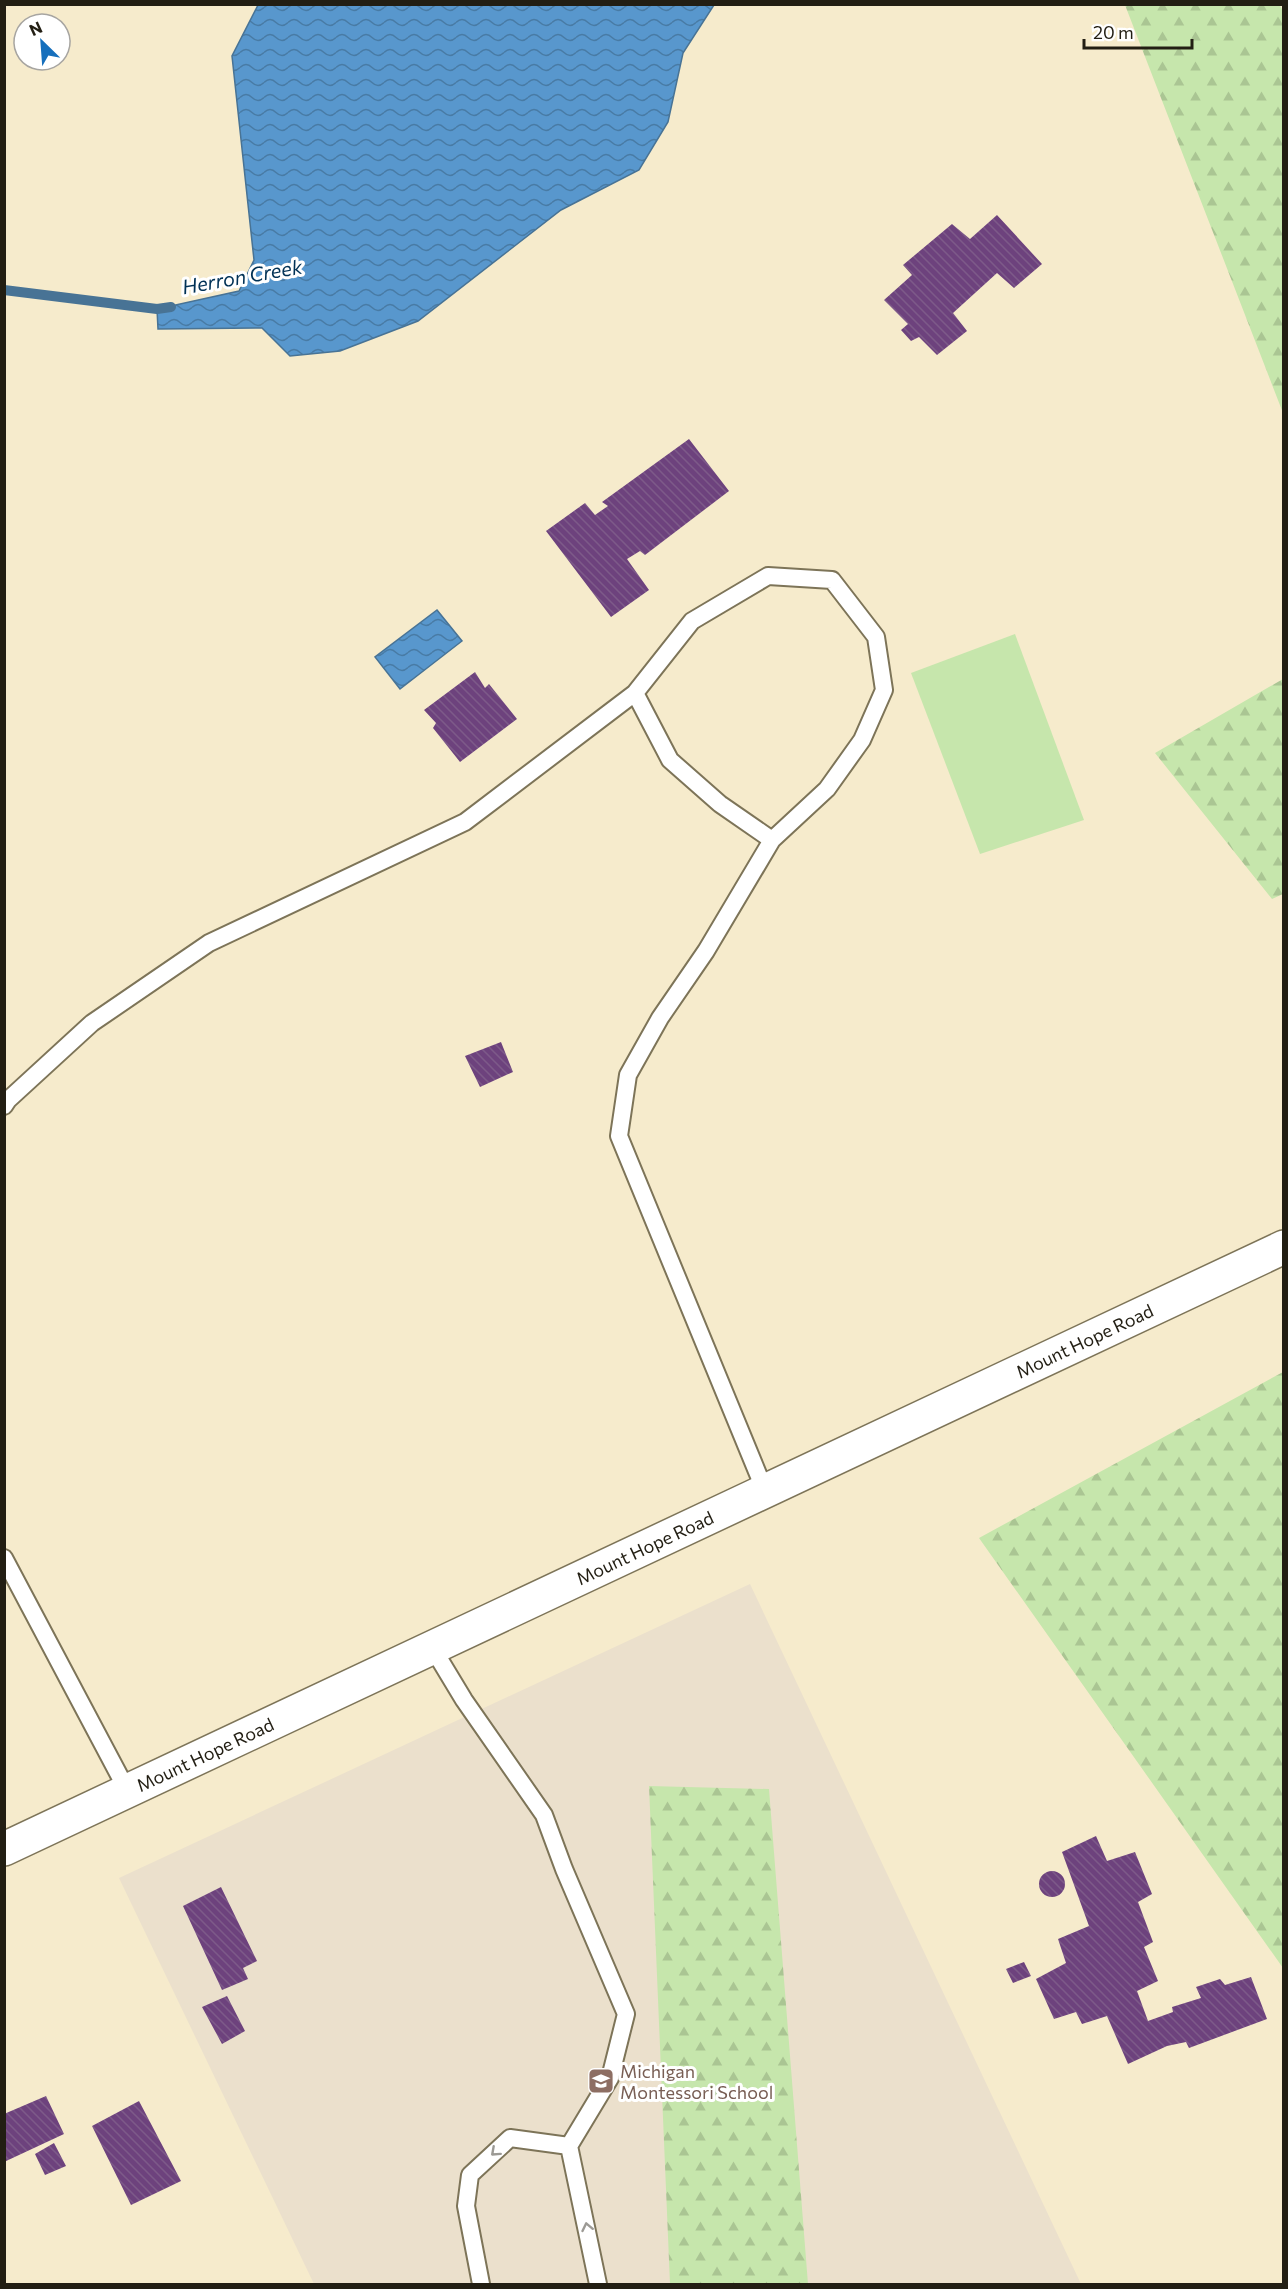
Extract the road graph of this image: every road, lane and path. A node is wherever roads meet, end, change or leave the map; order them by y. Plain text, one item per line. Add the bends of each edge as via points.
1 (635, 693) junction
2 (772, 840) junction
3 (4, 1106) edge
4 (1284, 1247) edge
5 (765, 1491) junction
6 (4, 1558) edge
7 (432, 1647) junction
8 (127, 1790) junction
9 (4, 1849) edge
10 (569, 2146) junction
11 (481, 2284) edge
12 (598, 2284) edge

1 - 2 lane via 670,760 720,804
1 - 2 lane via 692,621 768,576 832,580 876,637 884,690 862,740 826,789
1 - 3 lane via 465,822 209,943 92,1023
2 - 5 lane via 628,1075 619,1136
4 - 5 street, Mount Hope Road
5 - 7 street, Mount Hope Road
6 - 8 lane
7 - 8 street, Mount Hope Road
7 - 10 lane via 544,1815 626,2014 610,2078
8 - 9 street, Mount Hope Road
10 -> 11 lane via 510,2138 470,2175 466,2206
12 -> 10 lane

